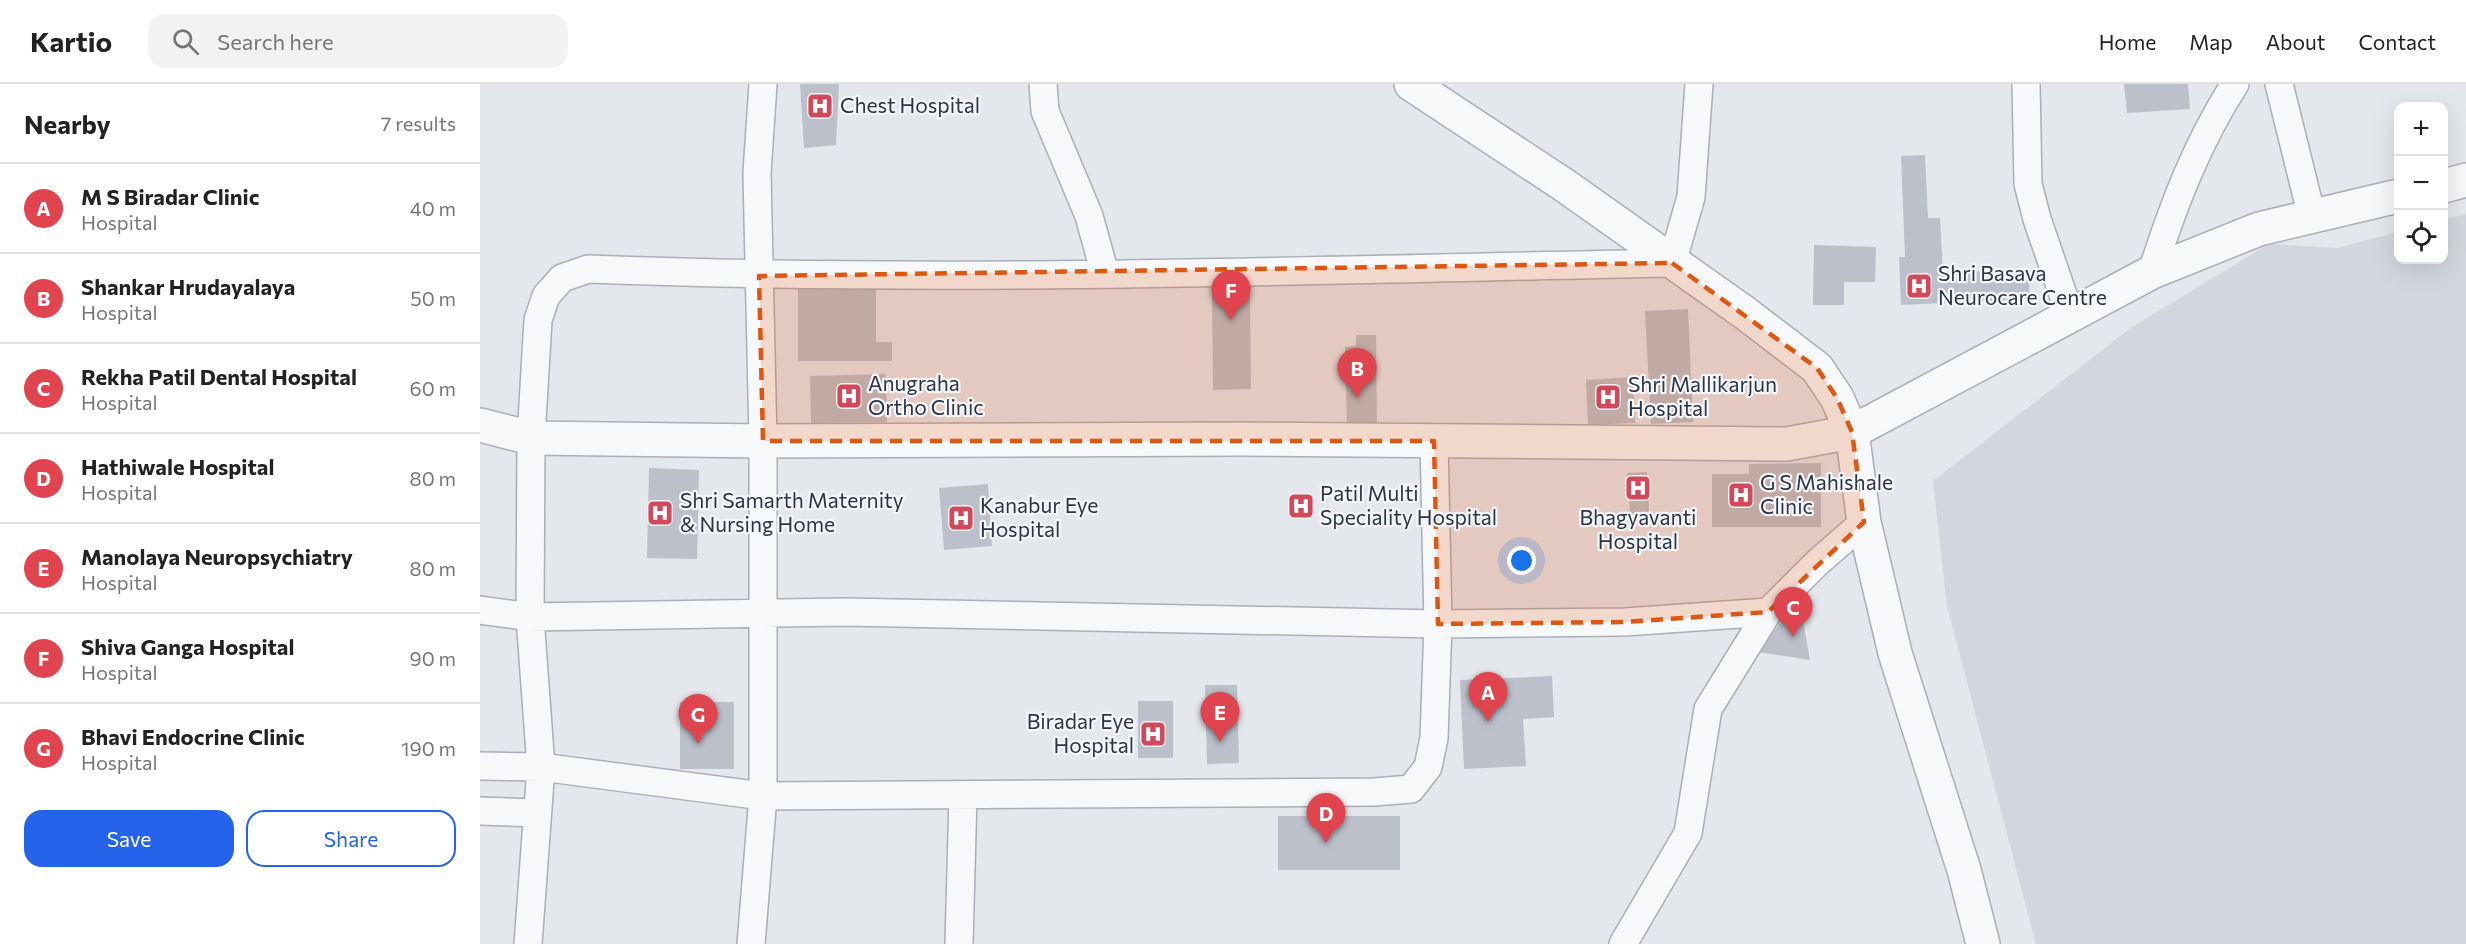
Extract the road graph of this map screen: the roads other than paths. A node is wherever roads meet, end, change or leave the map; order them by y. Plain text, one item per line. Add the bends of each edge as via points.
1 (763, 84) edge
2 (1043, 84) edge
3 (1411, 84) edge
4 (1698, 84) edge
5 (2026, 84) edge
6 (2235, 84) edge
7 (2279, 84) edge
8 (2466, 180) edge
9 (2448, 185) edge
10 (2394, 197) edge
11 (2312, 217) junction
12 (1672, 262) junction
13 (2152, 272) junction
14 (1105, 274) junction
15 (759, 276) junction
16 (2070, 315) junction
17 (480, 425) edge
18 (1852, 432) junction
19 (531, 438) junction
20 (763, 441) junction
21 (1434, 441) junction
22 (1864, 522) junction
23 (480, 610) edge
24 (1768, 612) junction
25 (764, 614) junction
26 (530, 617) junction
27 (1438, 624) junction
28 (480, 766) edge
29 (541, 767) junction
30 (963, 795) junction
31 (763, 796) junction
32 (480, 811) edge
33 (537, 813) junction
34 (528, 944) edge
35 (751, 944) edge
36 (959, 944) edge
37 (1623, 944) edge
38 (1983, 944) edge

1 - 15 street via 757,173
2 - 14 street via 1045,111 1089,216
3 - 12 street
4 - 12 street via 1691,197
5 - 16 street via 2028,184
6 - 13 street via 2213,119 2176,198
7 - 11 street
8 - 9 street
10 - 11 street
11 - 13 street via 2259,229
12 - 14 street
12 - 18 street via 1817,368 1837,398
13 - 16 street
14 - 15 street
15 - 19 street via 588,269 562,278 546,296 538,320
15 - 20 street
16 - 18 street
17 - 19 street
18 - 21 street via 1787,444
18 - 22 street
19 - 20 street
19 - 26 street
20 - 21 street
20 - 25 street
21 - 27 street
22 - 24 street
22 - 38 street via 1896,653
23 - 26 street
24 - 27 street via 1625,622
24 - 37 street via 1708,709 1688,833
25 - 26 street
25 - 27 street
25 - 31 street
26 - 29 street
27 - 30 street via 1434,738 1428,768 1411,789
28 - 29 street
29 - 31 street
29 - 33 street
30 - 31 street
30 - 36 street
31 - 35 street
32 - 33 street
33 - 34 street

